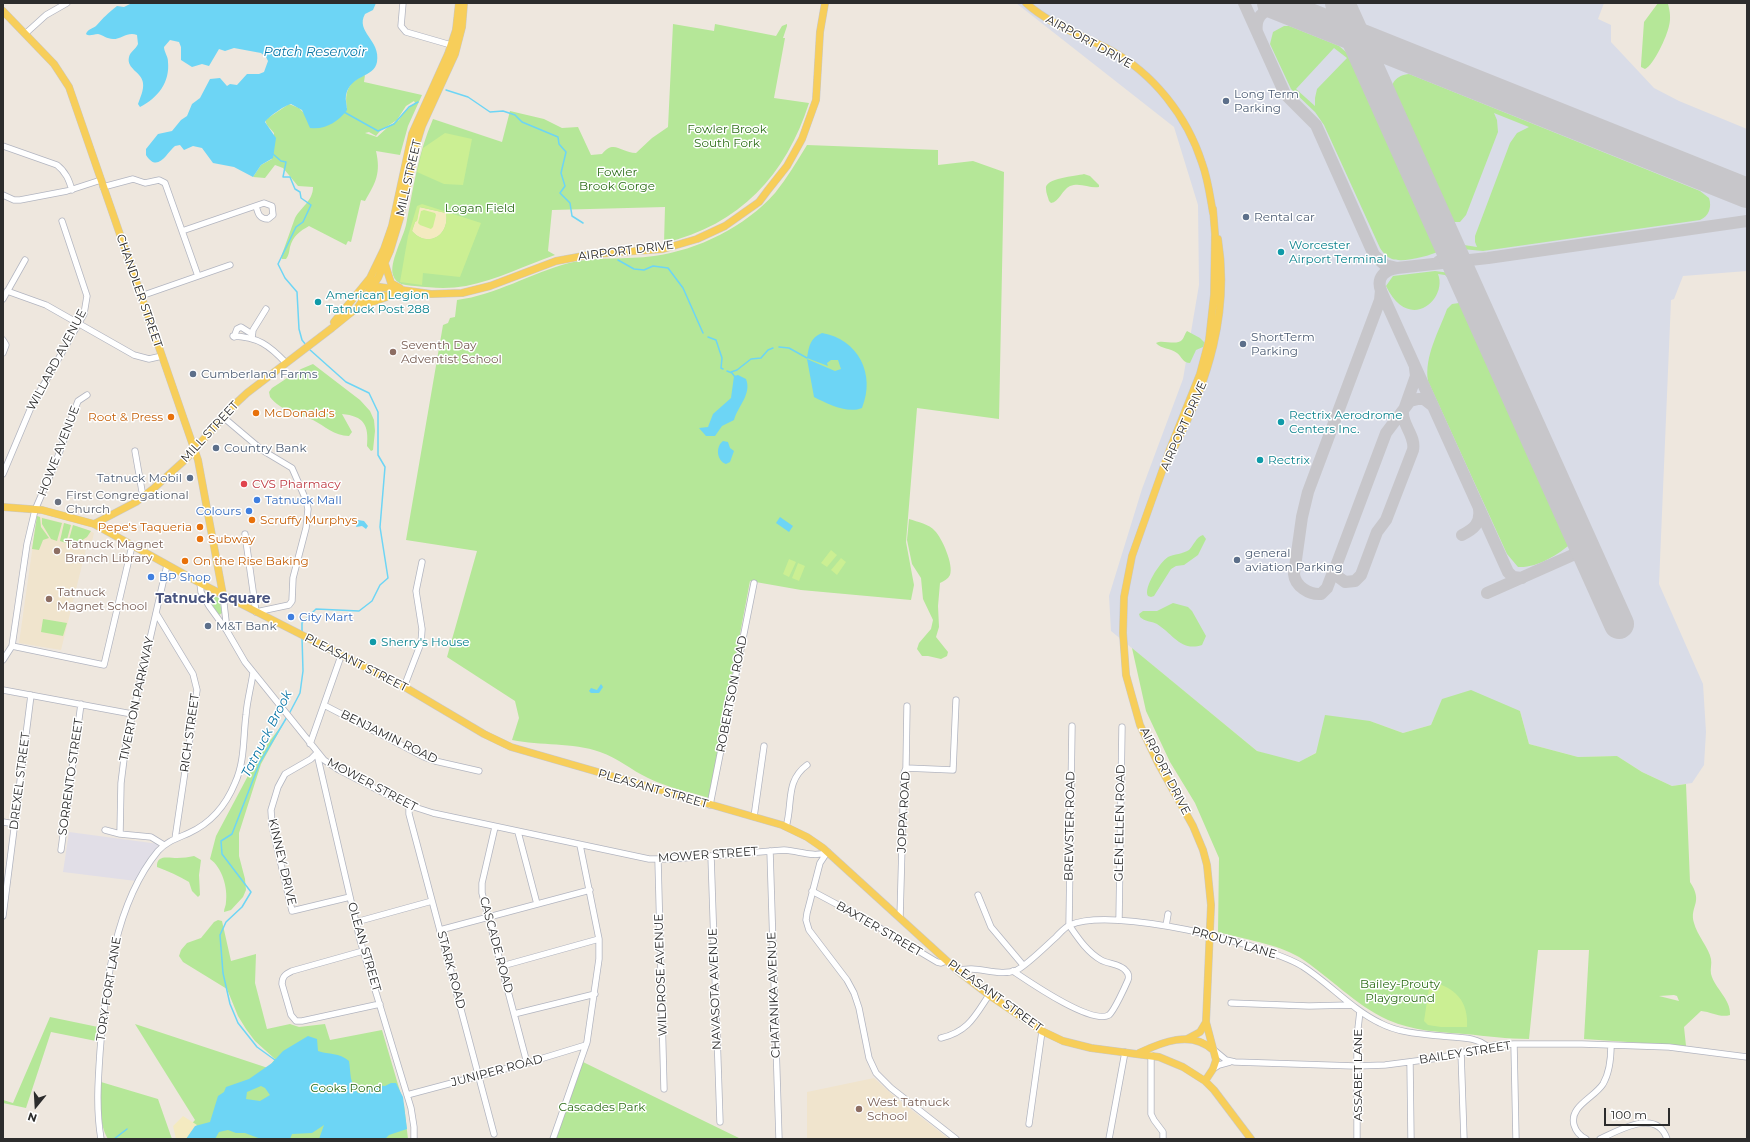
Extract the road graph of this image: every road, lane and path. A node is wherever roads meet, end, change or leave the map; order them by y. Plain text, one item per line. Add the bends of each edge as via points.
1 (67, 3) edge
2 (403, 3) edge
3 (459, 3) edge
4 (464, 3) edge
5 (825, 3) edge
6 (1026, 3) edge
7 (3, 11) edge
8 (25, 34) junction
9 (451, 45) junction
10 (3, 146) edge
11 (102, 184) junction
12 (72, 190) junction
13 (3, 195) edge
14 (256, 206) dead end
15 (62, 221) dead end
16 (182, 231) junction
17 (25, 260) dead end
18 (385, 264) junction
19 (230, 265) dead end
20 (198, 276) junction
21 (369, 287) junction
22 (402, 289) junction
23 (7, 291) junction
24 (416, 293) junction
25 (141, 296) junction
26 (388, 297) junction
27 (3, 299) edge
28 (358, 307) junction
29 (266, 308) dead end
30 (79, 324) junction
31 (324, 335) junction
32 (252, 336) junction
33 (3, 340) edge
34 (3, 353) edge
35 (162, 356) junction
36 (286, 363) junction
37 (86, 395) dead end
38 (223, 417) junction
39 (194, 449) junction
40 (135, 451) dead end
41 (3, 474) edge
42 (143, 497) junction
43 (3, 507) edge
44 (35, 510) junction
45 (94, 524) junction
46 (245, 534) dead end
47 (132, 546) junction
48 (422, 562) dead end
49 (167, 565) junction
50 (200, 583) junction
51 (754, 583) dead end
52 (223, 595) junction
53 (256, 612) junction
54 (156, 613) junction
55 (227, 631) junction
56 (12, 646) junction
57 (341, 656) junction
58 (3, 660) edge
59 (253, 673) junction
60 (404, 687) junction
61 (3, 690) edge
62 (31, 695) junction
63 (956, 700) dead end
64 (81, 704) junction
65 (324, 705) junction
66 (907, 706) dead end
67 (132, 714) junction
68 (1072, 726) dead end
69 (1122, 727) dead end
70 (310, 744) junction
71 (764, 746) dead end
72 (317, 754) junction
73 (807, 765) dead end
74 (906, 768) junction
75 (479, 771) dead end
76 (710, 805) junction
77 (409, 806) junction
78 (754, 817) junction
79 (3, 822) edge
80 (15, 824) junction
81 (495, 827) junction
82 (786, 827) junction
83 (105, 830) dead end
84 (518, 832) junction
85 (120, 834) junction
86 (175, 839) junction
87 (164, 845) junction
88 (580, 845) junction
89 (61, 850) dead end
90 (770, 851) junction
91 (828, 852) junction
92 (711, 856) junction
93 (658, 860) junction
94 (590, 890) junction
95 (812, 891) junction
96 (978, 895) dead end
97 (350, 897) junction
98 (432, 901) junction
99 (537, 904) junction
100 (1168, 914) dead end
101 (3, 916) edge
102 (488, 917) junction
103 (900, 918) junction
104 (1119, 920) junction
105 (356, 922) junction
106 (1068, 925) junction
107 (1166, 926) junction
108 (440, 930) junction
109 (1210, 935) junction
110 (599, 939) junction
111 (364, 951) junction
112 (946, 961) junction
113 (1023, 965) junction
114 (502, 966) junction
115 (974, 969) junction
116 (958, 971) junction
117 (1012, 971) junction
118 (964, 976) junction
119 (595, 994) junction
120 (989, 995) junction
121 (1231, 1003) dead end
122 (380, 1004) junction
123 (1351, 1004) junction
124 (1360, 1011) junction
125 (514, 1014) junction
126 (1206, 1022) junction
127 (1042, 1031) junction
128 (941, 1038) dead end
129 (1187, 1039) junction
130 (1166, 1041) junction
131 (1514, 1044) junction
132 (586, 1045) junction
133 (1611, 1045) junction
134 (1488, 1047) junction
135 (1214, 1050) junction
136 (1125, 1052) junction
137 (1461, 1052) junction
138 (1139, 1053) junction
139 (1151, 1055) junction
140 (1159, 1057) junction
141 (1747, 1057) edge
142 (1233, 1062) junction
143 (1410, 1062) junction
144 (527, 1063) junction
145 (1357, 1066) junction
146 (1213, 1069) junction
147 (478, 1076) junction
148 (1205, 1081) junction
149 (664, 1090) dead end
150 (407, 1095) junction
151 (720, 1122) dead end
152 (1029, 1124) dead end
153 (494, 1134) dead end
154 (101, 1139) edge
155 (414, 1139) edge
156 (553, 1139) edge
157 (779, 1139) edge
158 (956, 1139) edge
159 (1109, 1139) edge
160 (1163, 1139) edge
161 (1251, 1139) edge
162 (1357, 1139) edge
163 (1411, 1139) edge
164 (1464, 1139) edge
165 (1516, 1139) edge
166 (1586, 1139) edge
167 (1600, 1139) edge
168 (1667, 1139) edge

1 - 8 street via 46,15
2 - 9 street via 400,26 402,29
3 - 9 main road, MILL STREET
4 - 18 main road, MILL STREET via 462,27 455,54 419,134 399,224
5 - 24 main road, AIRPORT DRIVE via 820,32 816,100 802,139 778,180 758,202 735,219 697,239 662,249 594,254 568,259 462,293
6 - 109 main road, AIRPORT DRIVE via 1050,21 1124,58 1157,87 1176,110 1195,142 1206,175 1213,209 1215,262 1211,327 1200,374 1138,537 1124,597 1123,633 1126,675 1145,736 1203,850 1210,889
7 - 8 main road, CHANDLER STREET
8 - 11 main road, CHANDLER STREET via 54,64 66,82
9 - 21 main road, MILL STREET via 445,64 416,124 406,155 398,200 387,240
10 - 12 street via 57,165 68,176
11 - 12 street
11 - 16 street via 133,179 143,183 159,180 165,183
11 - 25 main road, CHANDLER STREET
12 - 13 street via 20,200
14 - 16 street
15 - 30 street, WILLARD AVENUE via 87,296 86,307
16 - 20 street
17 - 23 street
18 - 21 main road, MILL STREET
18 - 22 main road, AIRPORT DRIVE via 391,283
19 - 20 street
20 - 25 street
21 - 22 main road, AIRPORT DRIVE
21 - 26 main road, AIRPORT DRIVE via 380,296
21 - 28 main road, MILL STREET
21 - 31 main road, MILL STREET via 352,299
22 - 24 main road, AIRPORT DRIVE
23 - 27 street
23 - 30 street via 38,302
24 - 26 main road, AIRPORT DRIVE
25 - 35 main road, CHANDLER STREET
26 - 28 main road, AIRPORT DRIVE
28 - 31 main road, MILL STREET
29 - 32 street
30 - 35 street via 134,355 149,359
30 - 41 street, WILLARD AVENUE via 32,405
31 - 36 main road, MILL STREET
32 - 32 street via 241,327 234,336
32 - 36 street
33 - 34 street via 6,345
35 - 39 main road, CHANDLER STREET
36 - 38 main road, MILL STREET via 247,393
37 - 44 street, HOWE AVENUE via 78,401 74,409 50,477
38 - 39 main road, MILL STREET
38 - 53 street via 262,450 292,468 306,500 308,516 294,577 291,603
39 - 42 main road, MILL STREET
39 - 52 main road, CHANDLER STREET via 204,488
40 - 42 street
42 - 45 main road, MILL STREET
43 - 44 main road, PLEASANT STREET
44 - 45 main road, PLEASANT STREET
44 - 56 street, HOWE AVENUE via 27,544
45 - 47 main road, PLEASANT STREET
46 - 53 street
47 - 49 main road, PLEASANT STREET
47 - 56 street via 104,665
48 - 60 street via 416,591 422,629 421,643
49 - 50 main road, PLEASANT STREET
49 - 54 street, TIVERTON PARKWAY
50 - 52 main road, PLEASANT STREET
50 - 55 street, MOWER STREET via 209,606
51 - 76 street, ROBERTSON ROAD
52 - 53 main road, PLEASANT STREET
52 - 55 street, MOWER STREET
53 - 57 main road, PLEASANT STREET
54 - 67 street, TIVERTON PARKWAY
54 - 86 street, RICH STREET via 193,674 197,690
55 - 59 street, MOWER STREET
56 - 58 street
57 - 60 main road, PLEASANT STREET
57 - 65 street
59 - 70 street, MOWER STREET
59 - 86 street, TORY FORT LANE via 246,714 244,752 235,783 214,817 199,828
60 - 76 main road, PLEASANT STREET via 484,734 516,749
61 - 62 street
62 - 64 street
62 - 80 street, DREXEL STREET
63 - 74 street via 953,770
64 - 67 street
64 - 89 street, SORRENTO STREET
65 - 70 street
65 - 75 street, BENJAMIN ROAD via 424,757
66 - 74 street, JOPPA ROAD
67 - 85 street, TIVERTON PARKWAY via 123,765
68 - 106 street, BREWSTER ROAD
69 - 104 street, GLEN ELLEN ROAD
70 - 72 street, MOWER STREET
71 - 78 street
72 - 77 street, MOWER STREET via 333,767
72 - 97 street, OLEAN STREET
72 - 97 street, KINNEY DRIVE via 290,770 278,787 271,810 274,834 292,911
73 - 82 street via 794,779
74 - 103 street, JOPPA ROAD
76 - 78 main road, PLEASANT STREET
77 - 81 street, MOWER STREET
77 - 98 street, STARK ROAD
78 - 82 main road, PLEASANT STREET
79 - 80 street
80 - 101 street, DREXEL STREET
81 - 84 street, MOWER STREET
81 - 102 street, CASCADE ROAD via 481,888
82 - 91 main road, PLEASANT STREET via 807,837
83 - 85 street
84 - 88 street, MOWER STREET
84 - 99 street
85 - 87 street via 151,837
86 - 87 street, TORY FORT LANE
87 - 154 street, TORY FORT LANE via 137,885 119,927 114,948 104,1010 99,1071 97,1108
88 - 93 street, MOWER STREET
88 - 94 street
90 - 91 street, MOWER STREET via 796,851 816,856
90 - 92 street, MOWER STREET
90 - 157 street, CHATANIKA AVENUE
91 - 95 street via 820,863
91 - 103 main road, PLEASANT STREET
92 - 93 street, MOWER STREET
92 - 151 street, NAVASOTA AVENUE
93 - 149 street, WILDROSE AVENUE
94 - 99 street
94 - 110 street
95 - 112 street, BAXTER STREET via 937,962
95 - 158 street via 806,916 807,925 854,993 873,1068 887,1085
96 - 113 street via 991,927
97 - 105 street, OLEAN STREET
98 - 105 street
98 - 108 street, STARK ROAD
99 - 102 street
100 - 107 street
102 - 108 street
102 - 114 street, CASCADE ROAD
103 - 112 main road, PLEASANT STREET
104 - 106 street, PROUTY LANE via 1080,921
104 - 107 street, PROUTY LANE
105 - 111 street, OLEAN STREET
106 - 113 street, PROUTY LANE
106 - 117 street via 1094,955 1127,972 1128,982 1111,1013 1101,1016 1064,1004
107 - 109 street, PROUTY LANE
108 - 147 street, STARK ROAD
109 - 123 street, PROUTY LANE via 1258,948 1289,960 1303,967
109 - 126 main road, AIRPORT DRIVE
110 - 114 street
110 - 119 street
111 - 122 street, OLEAN STREET
111 - 122 street via 292,971 286,975 282,979 282,984 291,1015 296,1021 302,1022
112 - 116 main road, PLEASANT STREET
113 - 117 street, PROUTY LANE
114 - 125 street, CASCADE ROAD
115 - 116 street, PROUTY LANE
115 - 117 street, PROUTY LANE
115 - 118 street
116 - 118 main road, PLEASANT STREET
118 - 120 main road, PLEASANT STREET
119 - 125 street
119 - 132 street
120 - 127 main road, PLEASANT STREET
120 - 128 street via 971,1023 962,1031
121 - 123 street via 1309,1006
122 - 150 street, OLEAN STREET
123 - 124 street, PROUTY LANE
124 - 134 street, PROUTY LANE via 1381,1024 1403,1031 1472,1038
124 - 145 street, ASSABET LANE
125 - 144 street, CASCADE ROAD
126 - 129 main road via 1200,1032
126 - 135 main road, AIRPORT DRIVE
127 - 136 main road, PLEASANT STREET via 1082,1046
127 - 152 street
129 - 130 main road
129 - 135 main road via 1208,1045
130 - 138 main road
130 - 140 main road via 1160,1048
131 - 133 street, BAILEY STREET
131 - 134 street, BAILEY STREET
131 - 165 street
132 - 144 street, JUNIPER ROAD
132 - 156 street
133 - 141 street, BAILEY STREET via 1669,1047
133 - 166 street via 1610,1064 1604,1083 1574,1114 1576,1130
134 - 137 street, BAILEY STREET
135 - 142 street, BAILEY STREET
135 - 146 main road, AIRPORT DRIVE via 1216,1060
136 - 138 main road, PLEASANT STREET
136 - 159 street
137 - 143 street, BAILEY STREET
137 - 164 street
138 - 139 main road, PLEASANT STREET
139 - 140 main road, PLEASANT STREET
139 - 160 street via 1152,1114 1164,1132
140 - 148 main road, PLEASANT STREET via 1183,1067
142 - 145 street, BAILEY STREET
142 - 146 street, BAILEY STREET
143 - 145 street, BAILEY STREET
143 - 163 street
144 - 147 street, JUNIPER ROAD
145 - 162 street, ASSABET LANE
146 - 148 main road
147 - 150 street, JUNIPER ROAD
147 - 153 street, STARK ROAD
148 - 161 main road, PLEASANT STREET via 1218,1094
150 - 155 street, OLEAN STREET
167 - 168 street via 1612,1132 1645,1123 1655,1124

